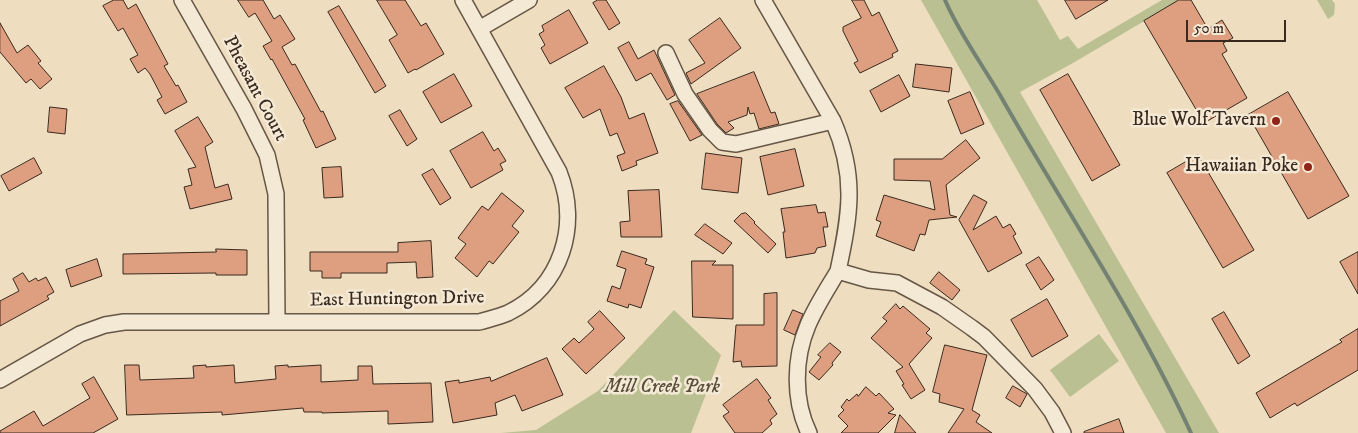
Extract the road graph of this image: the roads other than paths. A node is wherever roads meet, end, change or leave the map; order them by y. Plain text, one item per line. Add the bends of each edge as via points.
1 (182, 0) edge
2 (463, 0) edge
3 (529, 0) edge
4 (763, 0) edge
5 (479, 29) junction
6 (666, 53) dead end
7 (833, 121) junction
8 (838, 271) junction
9 (277, 322) junction
10 (0, 380) edge
11 (809, 433) edge
12 (1063, 433) edge

1 - 9 street, Pheasant Court via 267,155 276,194
2 - 5 street, East Huntington Drive
3 - 5 street
4 - 7 street
5 - 9 street, East Huntington Drive via 562,181 568,211 567,234 560,257 544,286 508,313 479,322
6 - 7 street via 685,94 722,142 736,144
7 - 8 street via 847,161 849,184 848,223
8 - 11 street via 809,322 798,362 798,393
8 - 12 street via 869,280 897,283 942,307 978,333 1035,390
9 - 10 street, East Huntington Drive via 124,322 105,325 80,334

